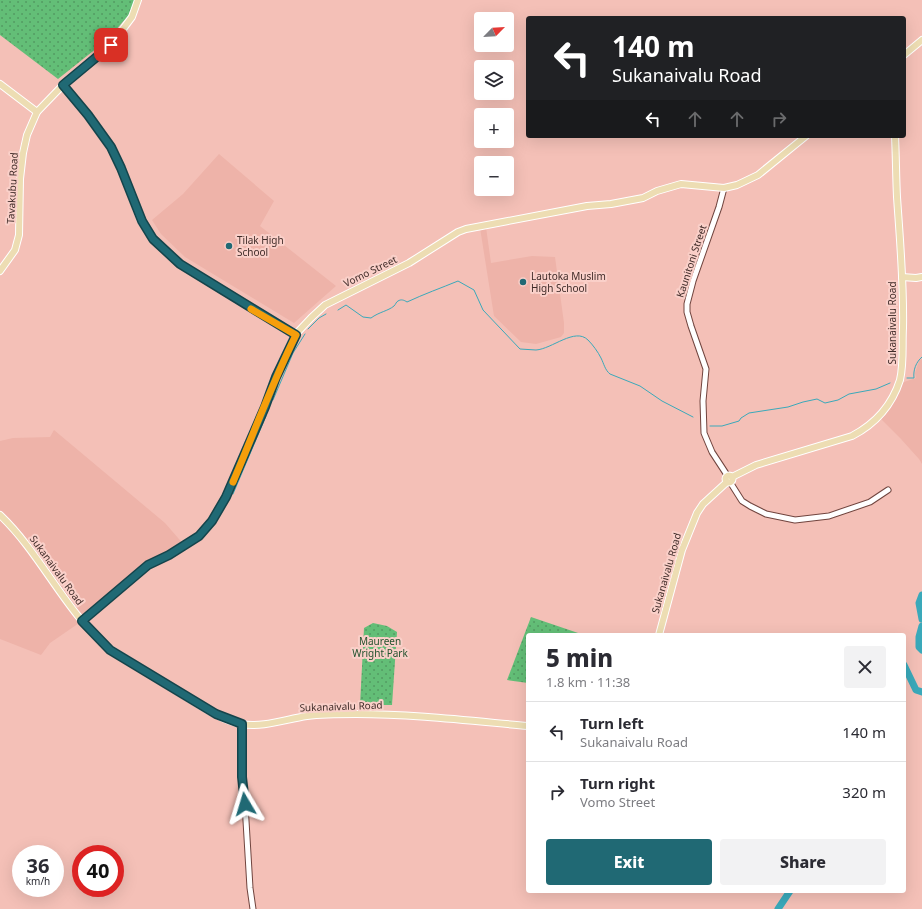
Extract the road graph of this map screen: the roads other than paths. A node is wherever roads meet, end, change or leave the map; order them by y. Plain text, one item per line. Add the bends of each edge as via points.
1 (138, 0) edge
2 (922, 40) edge
3 (906, 53) edge
4 (0, 84) edge
5 (63, 85) junction
6 (37, 112) junction
7 (804, 138) edge
8 (895, 138) edge
9 (724, 188) junction
10 (0, 271) edge
11 (902, 277) junction
12 (922, 277) edge
13 (296, 335) junction
14 (729, 479) junction
15 (888, 490) dead end
16 (0, 515) edge
17 (82, 621) junction
18 (660, 633) edge
19 (242, 724) junction
20 (526, 726) edge
21 (252, 909) edge

1 - 5 main road, Tavakubu Road via 132,17 111,45
2 - 3 main road
4 - 6 main road
5 - 6 main road, Tavakubu Road
5 - 13 main road via 111,147 142,221 153,239 180,264
6 - 10 main road, Tavakubu Road via 27,135 23,153 19,235 15,250
7 - 9 main road, Vomo Street via 758,175
8 - 11 main road, Sukanaivalu Road
9 - 13 main road, Vomo Street via 681,184 643,198 466,229 409,264 325,306
9 - 14 street, Kaunitoni Street via 693,282 687,312 706,369 704,432 712,452
11 - 12 main road
11 - 14 main road, Sukanaivalu Road via 900,380 879,417 852,436 756,465
13 - 17 main road, Vomo Street via 226,497 212,521 199,536 148,565
14 - 15 street, Kaunitoni Street via 742,501 750,506 766,514 795,520 830,516 870,502
14 - 18 main road, Sukanaivalu Road via 697,513 682,550
16 - 17 main road, Sukanaivalu Road via 27,545
17 - 19 main road, Sukanaivalu Road via 110,650 216,714
19 - 20 main road, Sukanaivalu Road via 270,723 308,716 356,714
19 - 21 street via 242,777

